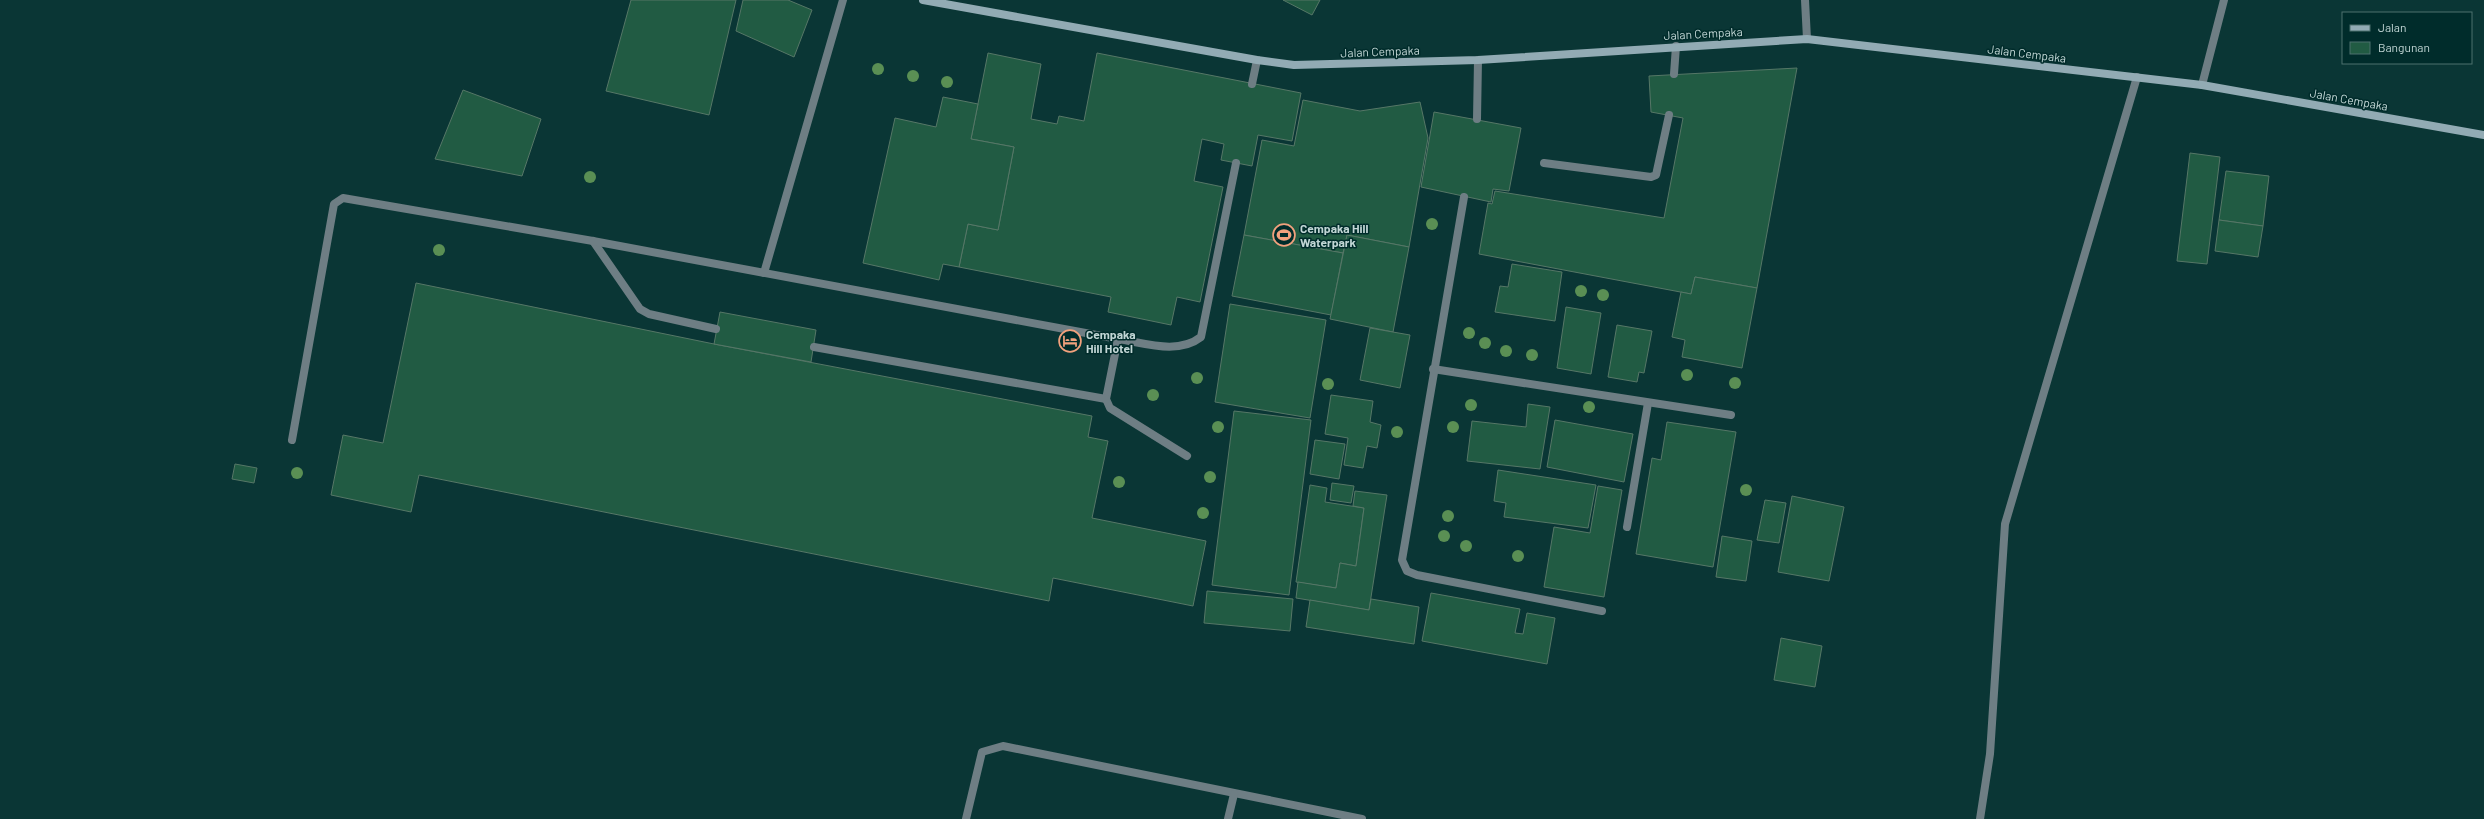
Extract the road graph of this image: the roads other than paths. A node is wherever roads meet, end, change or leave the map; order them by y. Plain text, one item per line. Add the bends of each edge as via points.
1 (843, 0) edge
2 (922, 0) edge
3 (1805, 0) edge
4 (2224, 0) edge
5 (1807, 39) junction
6 (1676, 46) junction
7 (1257, 60) junction
8 (1478, 60) junction
9 (1674, 74) dead end
10 (2137, 77) junction
11 (1252, 84) dead end
12 (2202, 85) junction
13 (1669, 115) dead end
14 (1477, 119) dead end
15 (2484, 134) edge
16 (1236, 163) dead end
17 (1544, 163) dead end
18 (1464, 197) dead end
19 (593, 241) junction
20 (764, 274) junction
21 (716, 329) dead end
22 (1118, 339) junction
23 (814, 347) dead end
24 (1433, 369) junction
25 (1106, 399) junction
26 (1648, 403) junction
27 (1731, 415) dead end
28 (292, 440) dead end
29 (1187, 456) dead end
30 (1627, 527) dead end
31 (1602, 611) dead end
32 (1234, 794) junction
33 (966, 819) edge
34 (1228, 819) edge
35 (1362, 819) edge
36 (1980, 819) edge

1 - 20 street
2 - 7 main road, Jalan Cempaka
3 - 5 street
4 - 12 street
5 - 6 main road, Jalan Cempaka
5 - 10 main road, Jalan Cempaka
6 - 8 main road, Jalan Cempaka
6 - 9 street
7 - 8 main road, Jalan Cempaka via 1294,65
7 - 11 street
8 - 14 street
10 - 12 main road, Jalan Cempaka
10 - 36 street via 2005,524 1990,754
12 - 15 main road, Jalan Cempaka
13 - 17 street via 1656,175 1651,177
16 - 22 street via 1201,337 1178,347
18 - 24 street
19 - 20 street
19 - 21 street via 640,309 649,314
19 - 28 street via 343,198 334,204
20 - 22 street
22 - 25 street
23 - 25 street
24 - 26 street
24 - 31 street via 1402,560 1407,571
25 - 29 street via 1110,408
26 - 27 street
26 - 30 street
32 - 33 street via 1003,746 982,752
32 - 34 street
32 - 35 street

